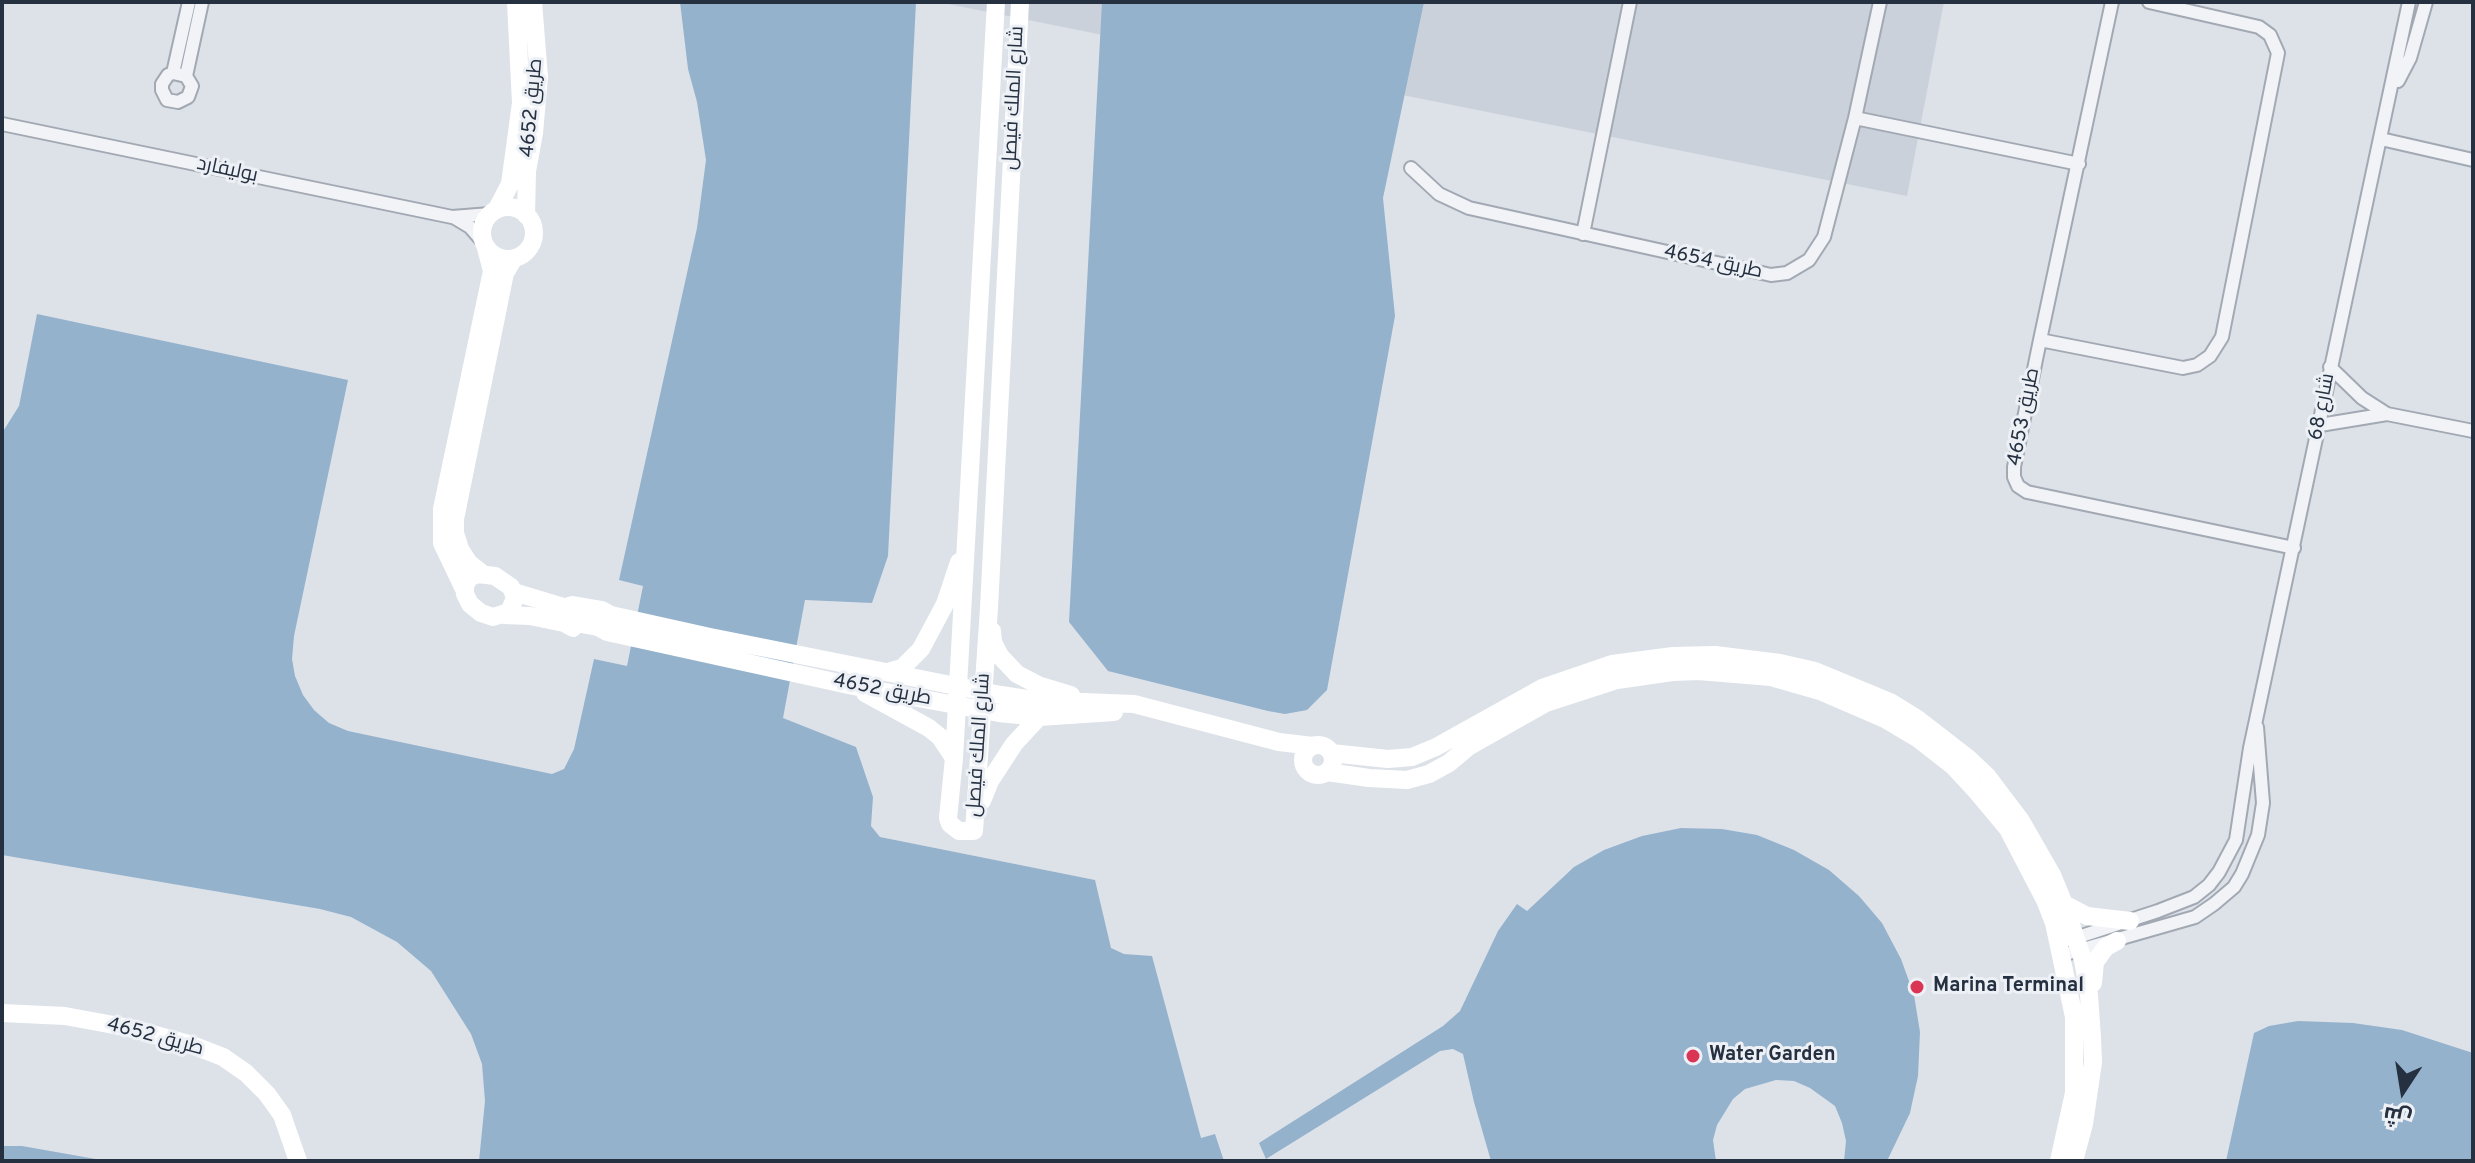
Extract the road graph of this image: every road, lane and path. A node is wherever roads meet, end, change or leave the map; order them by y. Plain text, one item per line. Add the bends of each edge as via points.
1 (189, 2) edge
2 (202, 2) edge
3 (516, 2) edge
4 (533, 2) edge
5 (996, 2) edge
6 (1020, 2) edge
7 (1630, 2) edge
8 (1880, 2) edge
9 (2112, 2) edge
10 (2149, 2) edge
11 (2409, 2) edge
12 (2426, 2) edge
13 (2392, 91) junction
14 (1855, 118) junction
15 (2, 124) edge
16 (2381, 139) junction
17 (2473, 160) edge
18 (2079, 164) junction
19 (1411, 168) dead end
20 (493, 212) junction
21 (526, 215) junction
22 (452, 217) junction
23 (1583, 234) junction
24 (484, 245) junction
25 (514, 258) junction
26 (2040, 340) junction
27 (2330, 367) junction
28 (2387, 414) junction
29 (2320, 425) junction
30 (2473, 431) edge
31 (967, 539) junction
32 (2294, 548) junction
33 (483, 574) junction
34 (464, 589) junction
35 (514, 592) junction
36 (989, 608) junction
37 (504, 615) junction
38 (566, 615) junction
39 (609, 624) junction
40 (888, 672) junction
41 (845, 684) junction
42 (958, 685) junction
43 (983, 700) junction
44 (1097, 701) junction
45 (957, 704) junction
46 (1161, 712) junction
47 (1039, 717) junction
48 (2257, 724) junction
49 (1308, 752) junction
50 (1331, 753) junction
51 (954, 758) junction
52 (1327, 772) junction
53 (975, 818) junction
54 (2064, 904) junction
55 (2130, 921) junction
56 (2117, 941) junction
57 (2069, 947) junction
58 (2, 1013) edge
59 (2091, 1013) junction
60 (298, 1161) edge
61 (2059, 1161) edge
62 (2074, 1161) edge

1 - 2 street via 180,75
3 - 20 street, طريق 4652 via 521,103 510,184
4 - 21 street, طريق 4652 via 539,77
5 - 31 street, شارع الملك فيصل
6 - 36 street, شارع الملك فيصل
7 - 23 street
8 - 14 street, طريق 4654
9 - 18 street, طريق 4653
10 - 26 street via 2259,27 2274,40 2278,53 2222,337 2210,356 2183,368
11 - 13 street, شارع 68
12 - 13 street, شارع 68 via 2410,58
13 - 16 street, شارع 68
14 - 18 street
14 - 23 street, طريق 4654 via 1824,237 1795,270 1771,275
15 - 22 street, بوليفارد
16 - 17 street
16 - 27 street, شارع 68
18 - 26 street, طريق 4653
19 - 23 street, طريق 4654 via 1458,204
20 - 21 street via 507,207
20 - 22 street, بوليفارد
20 - 24 street via 482,228
21 - 25 street via 534,235 531,246
22 - 24 street, بوليفارد via 470,227
24 - 25 street via 503,259
24 - 34 street via 492,271 441,517 442,543
25 - 33 street via 505,273 455,519 460,549
26 - 32 street, طريق 4653 via 2013,472 2022,490
27 - 28 street
27 - 29 street, شارع 68
28 - 29 street
28 - 30 street
29 - 32 street, شارع 68
31 - 40 street via 933,630 911,660
31 - 42 street, شارع الملك فيصل
32 - 48 street, شارع 68
33 - 34 street via 470,577
33 - 35 street via 500,579
34 - 37 street via 481,613
35 - 37 street via 512,608
35 - 38 street, طريق 4652
36 - 43 street, شارع الملك فيصل
36 - 44 street via 993,642 1017,674
37 - 38 street, طريق 4652
38 - 39 street, طريق 4652 via 573,605 602,610
39 - 40 street, طريق 4652
39 - 41 street, طريق 4652
40 - 42 street, طريق 4652
41 - 45 street, طريق 4652
41 - 51 street via 929,728
42 - 43 street, طريق 4652
42 - 45 street, شارع الملك فيصل
43 - 44 street, طريق 4652
43 - 45 street, طريق 4652
43 - 47 street, طريق 4652
43 - 53 street, شارع الملك فيصل
44 - 46 street, طريق 4652
45 - 51 street, شارع الملك فيصل
46 - 47 street, طريق 4652
46 - 49 street, طريق 4652
47 - 53 street via 1000,765
48 - 55 street, شارع 68 via 2236,840 2219,872 2194,897
48 - 56 street via 2263,803 2258,835 2234,887 2195,917
49 - 50 street via 1325,747
49 - 52 street via 1304,767 1319,775
50 - 52 street
50 - 54 street via 1412,757 1542,688 1612,664 1715,655 1780,663 1815,671 1890,702 1968,758 2021,821
51 - 53 street, شارع الملك فيصل via 950,824 959,831 974,831
52 - 57 street via 1407,780 1429,774 1546,703 1617,680 1698,671 1771,677 1852,703 1917,738 1953,766 2008,829
54 - 55 street via 2087,916
54 - 57 street
55 - 57 street, شارع 68
56 - 57 street
56 - 59 street via 2095,962
57 - 59 street
57 - 61 street via 2074,1093
58 - 60 street, طريق 4652 via 65,1016 130,1028 223,1057 267,1094 282,1115
59 - 62 street via 2093,1062

